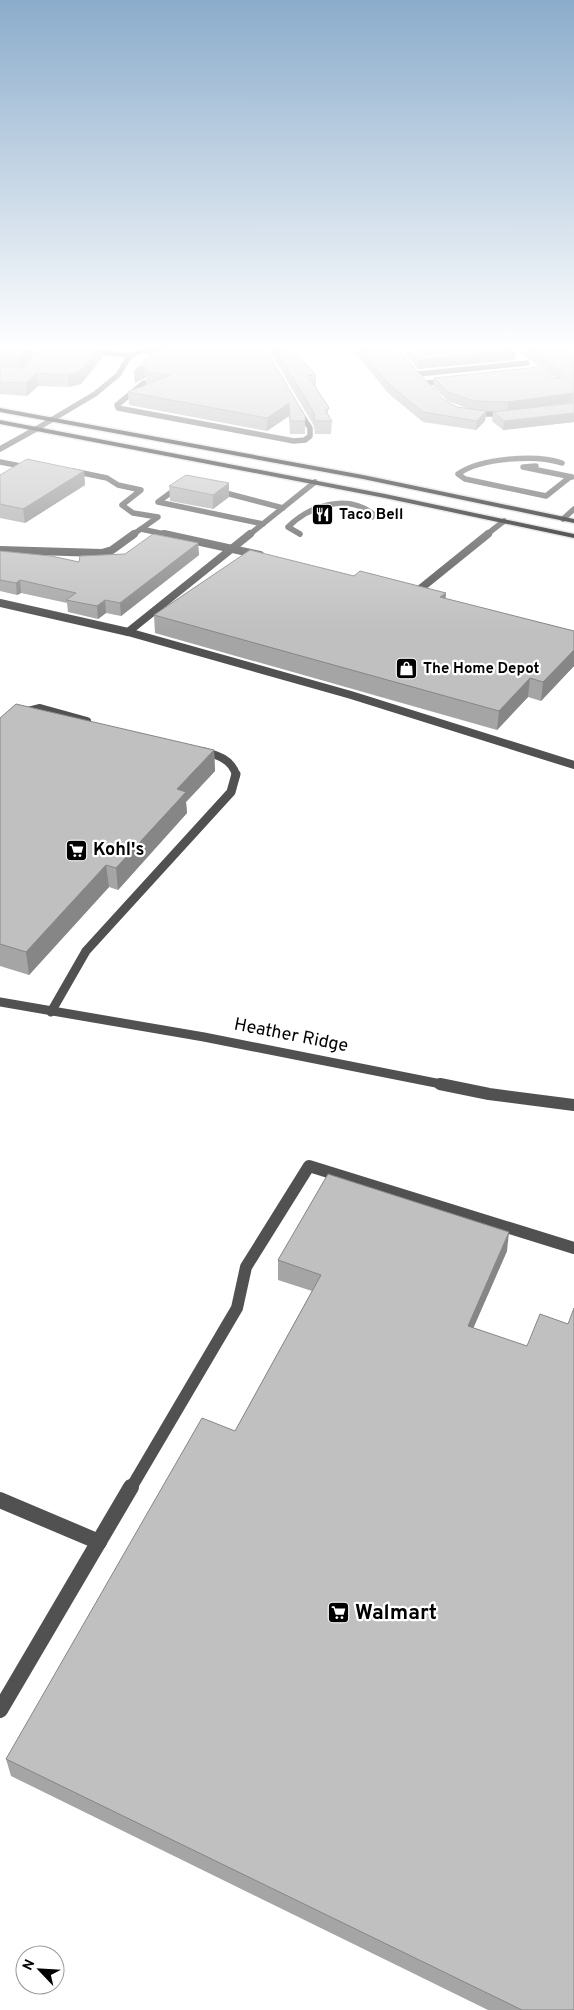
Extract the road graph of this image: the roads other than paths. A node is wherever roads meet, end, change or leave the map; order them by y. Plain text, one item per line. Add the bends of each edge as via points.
1 (114, 444) edge
2 (185, 444) edge
3 (0, 462) edge
4 (34, 468) edge
5 (66, 470) edge
6 (572, 477) edge
7 (315, 482) junction
8 (183, 483) edge
9 (214, 490) edge
10 (282, 508) junction
11 (574, 509) edge
12 (372, 517) dead end
13 (563, 519) junction
14 (504, 521) junction
15 (574, 521) edge
16 (263, 524) junction
17 (574, 528) edge
18 (141, 529) junction
19 (300, 534) dead end
20 (574, 536) edge
21 (233, 548) junction
22 (0, 550) edge
23 (267, 556) edge
24 (407, 591) edge
25 (415, 593) junction
26 (424, 595) edge
27 (0, 603) edge
28 (128, 632) junction
29 (18, 715) edge
30 (99, 725) edge
31 (197, 749) edge
32 (574, 766) edge
33 (0, 1002) edge
34 (51, 1012) junction
35 (574, 1105) edge
36 (574, 1248) edge
37 (0, 1500) edge
38 (99, 1542) junction
39 (0, 1710) edge

1 - 7 main road
2 - 13 main road
3 - 4 street
5 - 18 street via 106,478 118,485 141,490 122,505 132,512 158,517
6 - 6 street via 523,467 565,462 550,458 495,461 469,466 458,474 465,479 546,496
7 - 10 street
7 - 14 main road
8 - 16 street via 158,502
9 - 10 street
10 - 16 street
11 - 13 street
12 - 19 street via 367,509 325,503 288,527
13 - 15 main road
14 - 17 main road via 538,521
14 - 20 main road
14 - 25 street
16 - 21 street
18 - 21 street
18 - 22 street via 112,550 102,553
21 - 23 street
21 - 28 street
24 - 25 street
25 - 26 street
27 - 28 street
28 - 32 street via 350,696
29 - 30 street via 40,708
31 - 34 street via 231,763 237,773 232,792 86,951
33 - 34 street, Heather Ridge
34 - 35 street, Heather Ridge via 204,1037 489,1094
36 - 38 street via 309,1166 246,1267 237,1308
37 - 38 street
38 - 39 street

